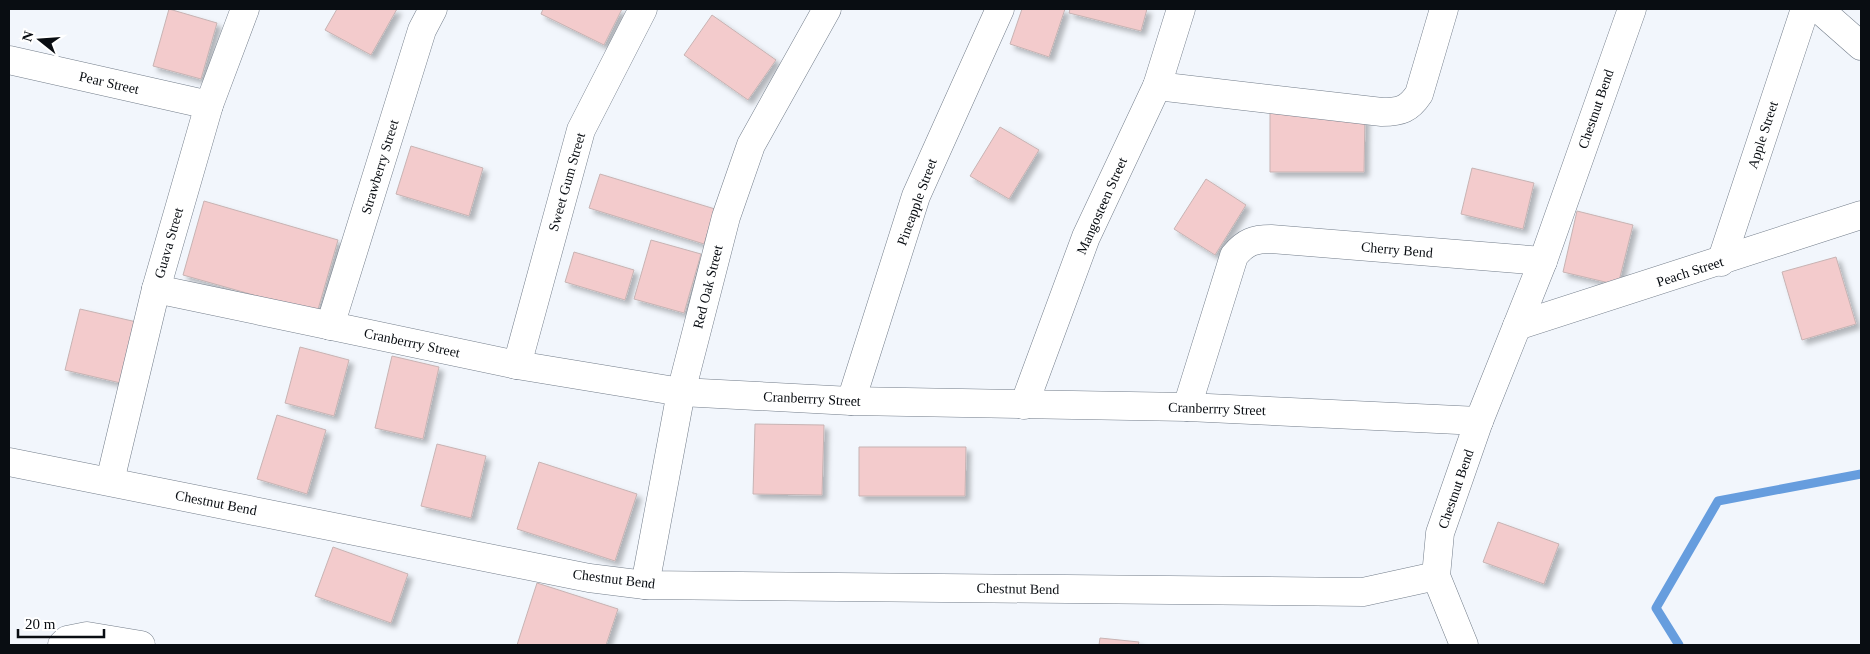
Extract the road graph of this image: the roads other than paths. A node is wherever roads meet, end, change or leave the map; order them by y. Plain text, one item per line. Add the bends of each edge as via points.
1 (245, 9) edge
2 (432, 9) edge
3 (643, 9) edge
4 (827, 9) edge
5 (1000, 9) edge
6 (1182, 9) edge
7 (1444, 9) edge
8 (1632, 9) edge
9 (1805, 9) edge
10 (1819, 9) edge
11 (1861, 46) edge
12 (9, 60) edge
13 (1157, 86) junction
14 (209, 105) junction
15 (1861, 215) edge
16 (1543, 262) junction
17 (1721, 262) junction
18 (156, 289) junction
19 (330, 326) junction
20 (1517, 326) junction
21 (517, 365) junction
22 (681, 392) junction
23 (851, 402) junction
24 (1024, 405) junction
25 (1187, 407) junction
26 (1479, 421) junction
27 (9, 462) edge
28 (110, 481) junction
29 (1436, 576) junction
30 (646, 585) junction
31 (62, 645) edge
32 (141, 645) edge
33 (1464, 645) edge

1 - 14 street, Guava Street
2 - 19 street, Strawberry Street via 422,30
3 - 21 street, Sweet Gum Street via 581,130
4 - 22 street, Red Oak Street via 751,145 726,217
5 - 23 street, Pineapple Street via 916,196
6 - 13 street, Mangosteen Street
7 - 13 street via 1419,94 1404,110 1382,112
8 - 16 street, Chestnut Bend
9 - 17 street, Apple Street
10 - 11 street
12 - 14 street, Pear Street
13 - 24 street, Mangosteen Street via 1086,237
14 - 18 street, Guava Street
15 - 17 street, Peach Street
16 - 20 street, Chestnut Bend
16 - 25 street, Cherry Bend via 1251,240 1234,256
17 - 20 street, Peach Street
18 - 19 street, Cranberrry Street
18 - 28 street, Guava Street
19 - 21 street, Cranberrry Street
20 - 26 street, Chestnut Bend
21 - 22 street, Cranberrry Street
22 - 23 street, Cranberrry Street
22 - 30 street, Red Oak Street
23 - 24 street, Cranberrry Street
24 - 25 street, Cranberrry Street
25 - 26 street, Cranberrry Street
26 - 29 street, Chestnut Bend via 1440,533
27 - 28 street, Chestnut Bend
28 - 30 street, Chestnut Bend via 589,578
29 - 30 street, Chestnut Bend via 1363,592
29 - 33 street
31 - 32 street via 67,640 87,636

